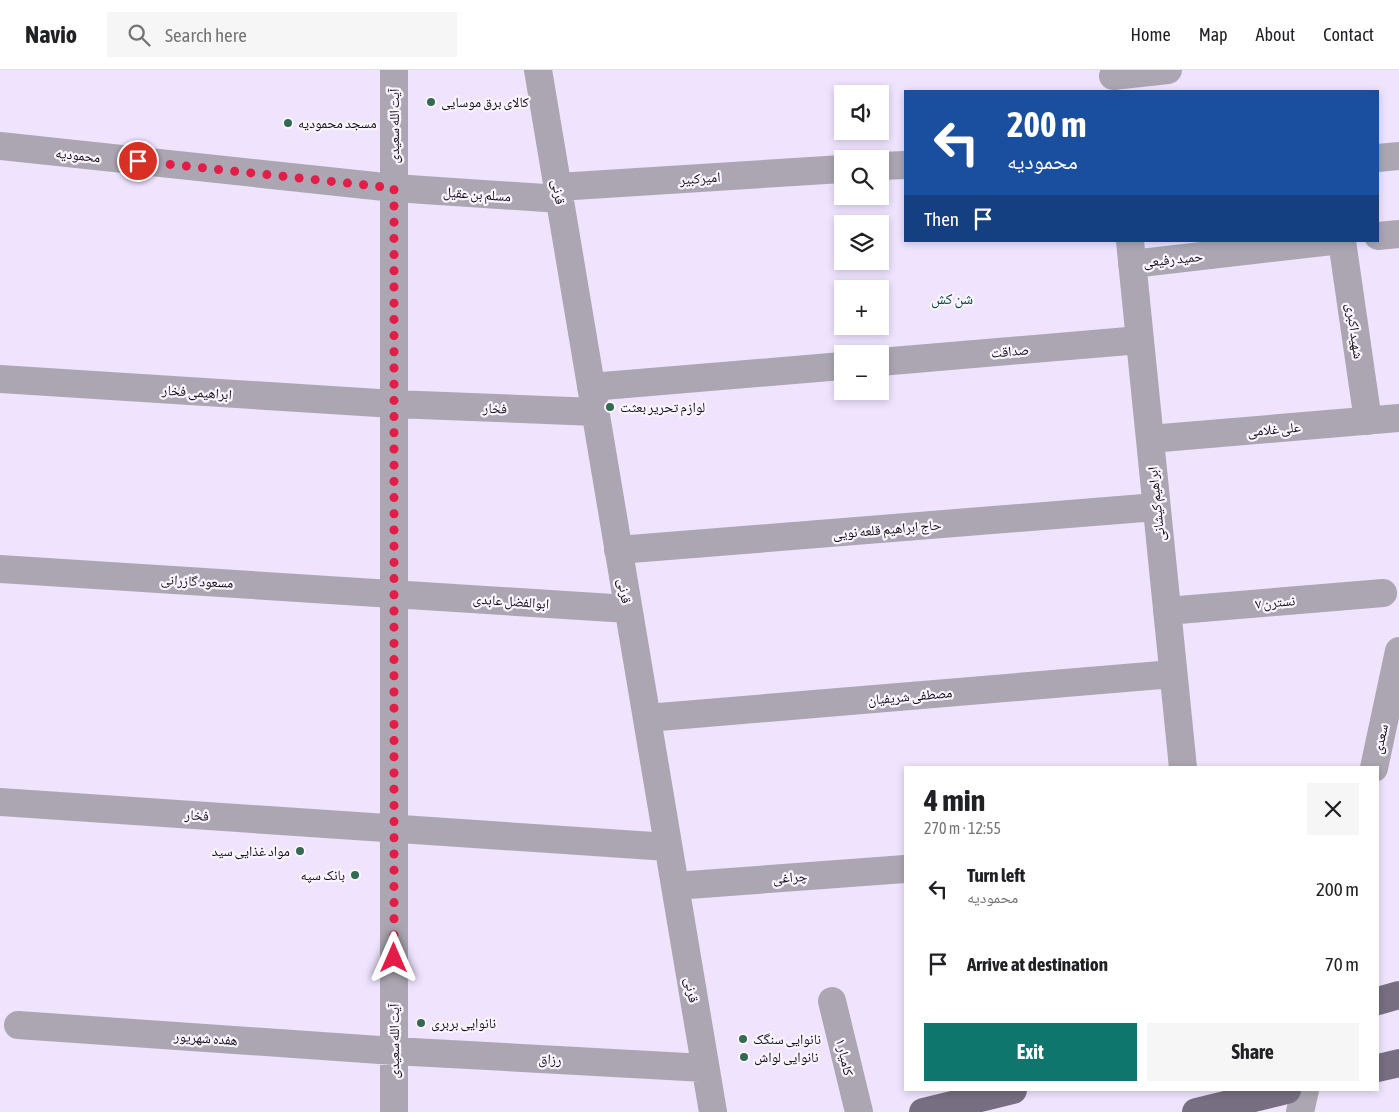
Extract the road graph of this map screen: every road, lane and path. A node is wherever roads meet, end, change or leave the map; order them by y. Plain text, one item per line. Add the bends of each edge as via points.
1 (394, 70) edge
2 (538, 70) edge
3 (1168, 70) edge
4 (1114, 79) edge
5 (0, 146) edge
6 (1399, 156) edge
7 (1379, 158) edge
8 (904, 165) edge
9 (889, 166) edge
10 (834, 170) edge
11 (394, 188) junction
12 (559, 193) junction
13 (1399, 234) edge
14 (1379, 236) edge
15 (1314, 242) edge
16 (1342, 242) edge
17 (1131, 252) edge
18 (1140, 340) junction
19 (889, 361) edge
20 (834, 367) edge
21 (0, 379) edge
22 (594, 400) junction
23 (394, 404) junction
24 (1399, 418) edge
25 (1368, 421) junction
26 (1150, 439) junction
27 (1156, 507) junction
28 (618, 550) junction
29 (0, 569) edge
30 (394, 593) junction
31 (1383, 593) dead end
32 (628, 609) junction
33 (1167, 611) junction
34 (1399, 651) edge
35 (1173, 674) junction
36 (1395, 689) edge
37 (647, 718) junction
38 (1183, 766) edge
39 (1375, 766) edge
40 (0, 802) edge
41 (394, 829) junction
42 (668, 847) junction
43 (904, 869) edge
44 (675, 886) junction
45 (1399, 995) edge
46 (832, 1001) dead end
47 (1379, 1001) edge
48 (18, 1026) dead end
49 (394, 1051) junction
50 (1399, 1063) edge
51 (705, 1068) junction
52 (1379, 1068) edge
53 (1005, 1091) edge
54 (1283, 1091) edge
55 (1305, 1091) edge
56 (948, 1098) edge
57 (394, 1112) edge
58 (713, 1112) edge
59 (859, 1112) edge
60 (923, 1112) edge
61 (1196, 1112) edge
62 (1300, 1112) edge

1 - 11 street, آیت الله سعیدی
2 - 12 street, قرنی
3 - 4 street
5 - 11 street, محمودیه
6 - 7 street
8 - 9 street
10 - 12 street, امیرکبیر
11 - 12 street, مسلم بن عقیل
11 - 23 street, آیت الله سعیدی
12 - 22 street, قرنی
13 - 14 street
15 - 17 street, حمید رفیعی
16 - 25 street, شهید اکبری
17 - 18 street, ابراهیم کیشانی
18 - 19 street, صداقت
18 - 26 street, ابراهیم کیشانی
20 - 22 street
21 - 23 street, ابراهیمی فخار
22 - 23 street, فخار
22 - 28 street, قرنی
23 - 30 street, آیت الله سعیدی
24 - 25 street, علی غلامی
25 - 26 street, علی غلامی
26 - 27 street, ابراهیم کیشانی
27 - 28 street, حاج ابراهیم قلعه نویی
27 - 33 street, ابراهیم کیشانی
28 - 32 street, قرنی
29 - 30 street, مسعود گازرانی
30 - 32 street, ابوالفضل عابدی
30 - 41 street, آیت الله سعیدی
31 - 33 street, نسترن ۷
32 - 37 street, قرنی
33 - 35 street, ابراهیم کیشانی
34 - 36 street, سعدی
35 - 37 street, مصطفی شریفیان
35 - 38 street, ابراهیم کیشانی
36 - 39 street, سعدی
37 - 42 street, قرنی
40 - 41 street, فخار
41 - 42 street, فخار
41 - 49 street, آیت الله سعیدی
42 - 44 street, قرنی
43 - 44 street, چراغی
44 - 51 street, قرنی
45 - 47 main road
46 - 59 street, کامیار ۱
48 - 49 street, هفده شهریور
49 - 51 street, رزاق
49 - 57 street, آیت الله سعیدی
50 - 52 main road
51 - 58 street, قرنی
53 - 56 main road
54 - 61 main road
55 - 62 street
56 - 60 main road

